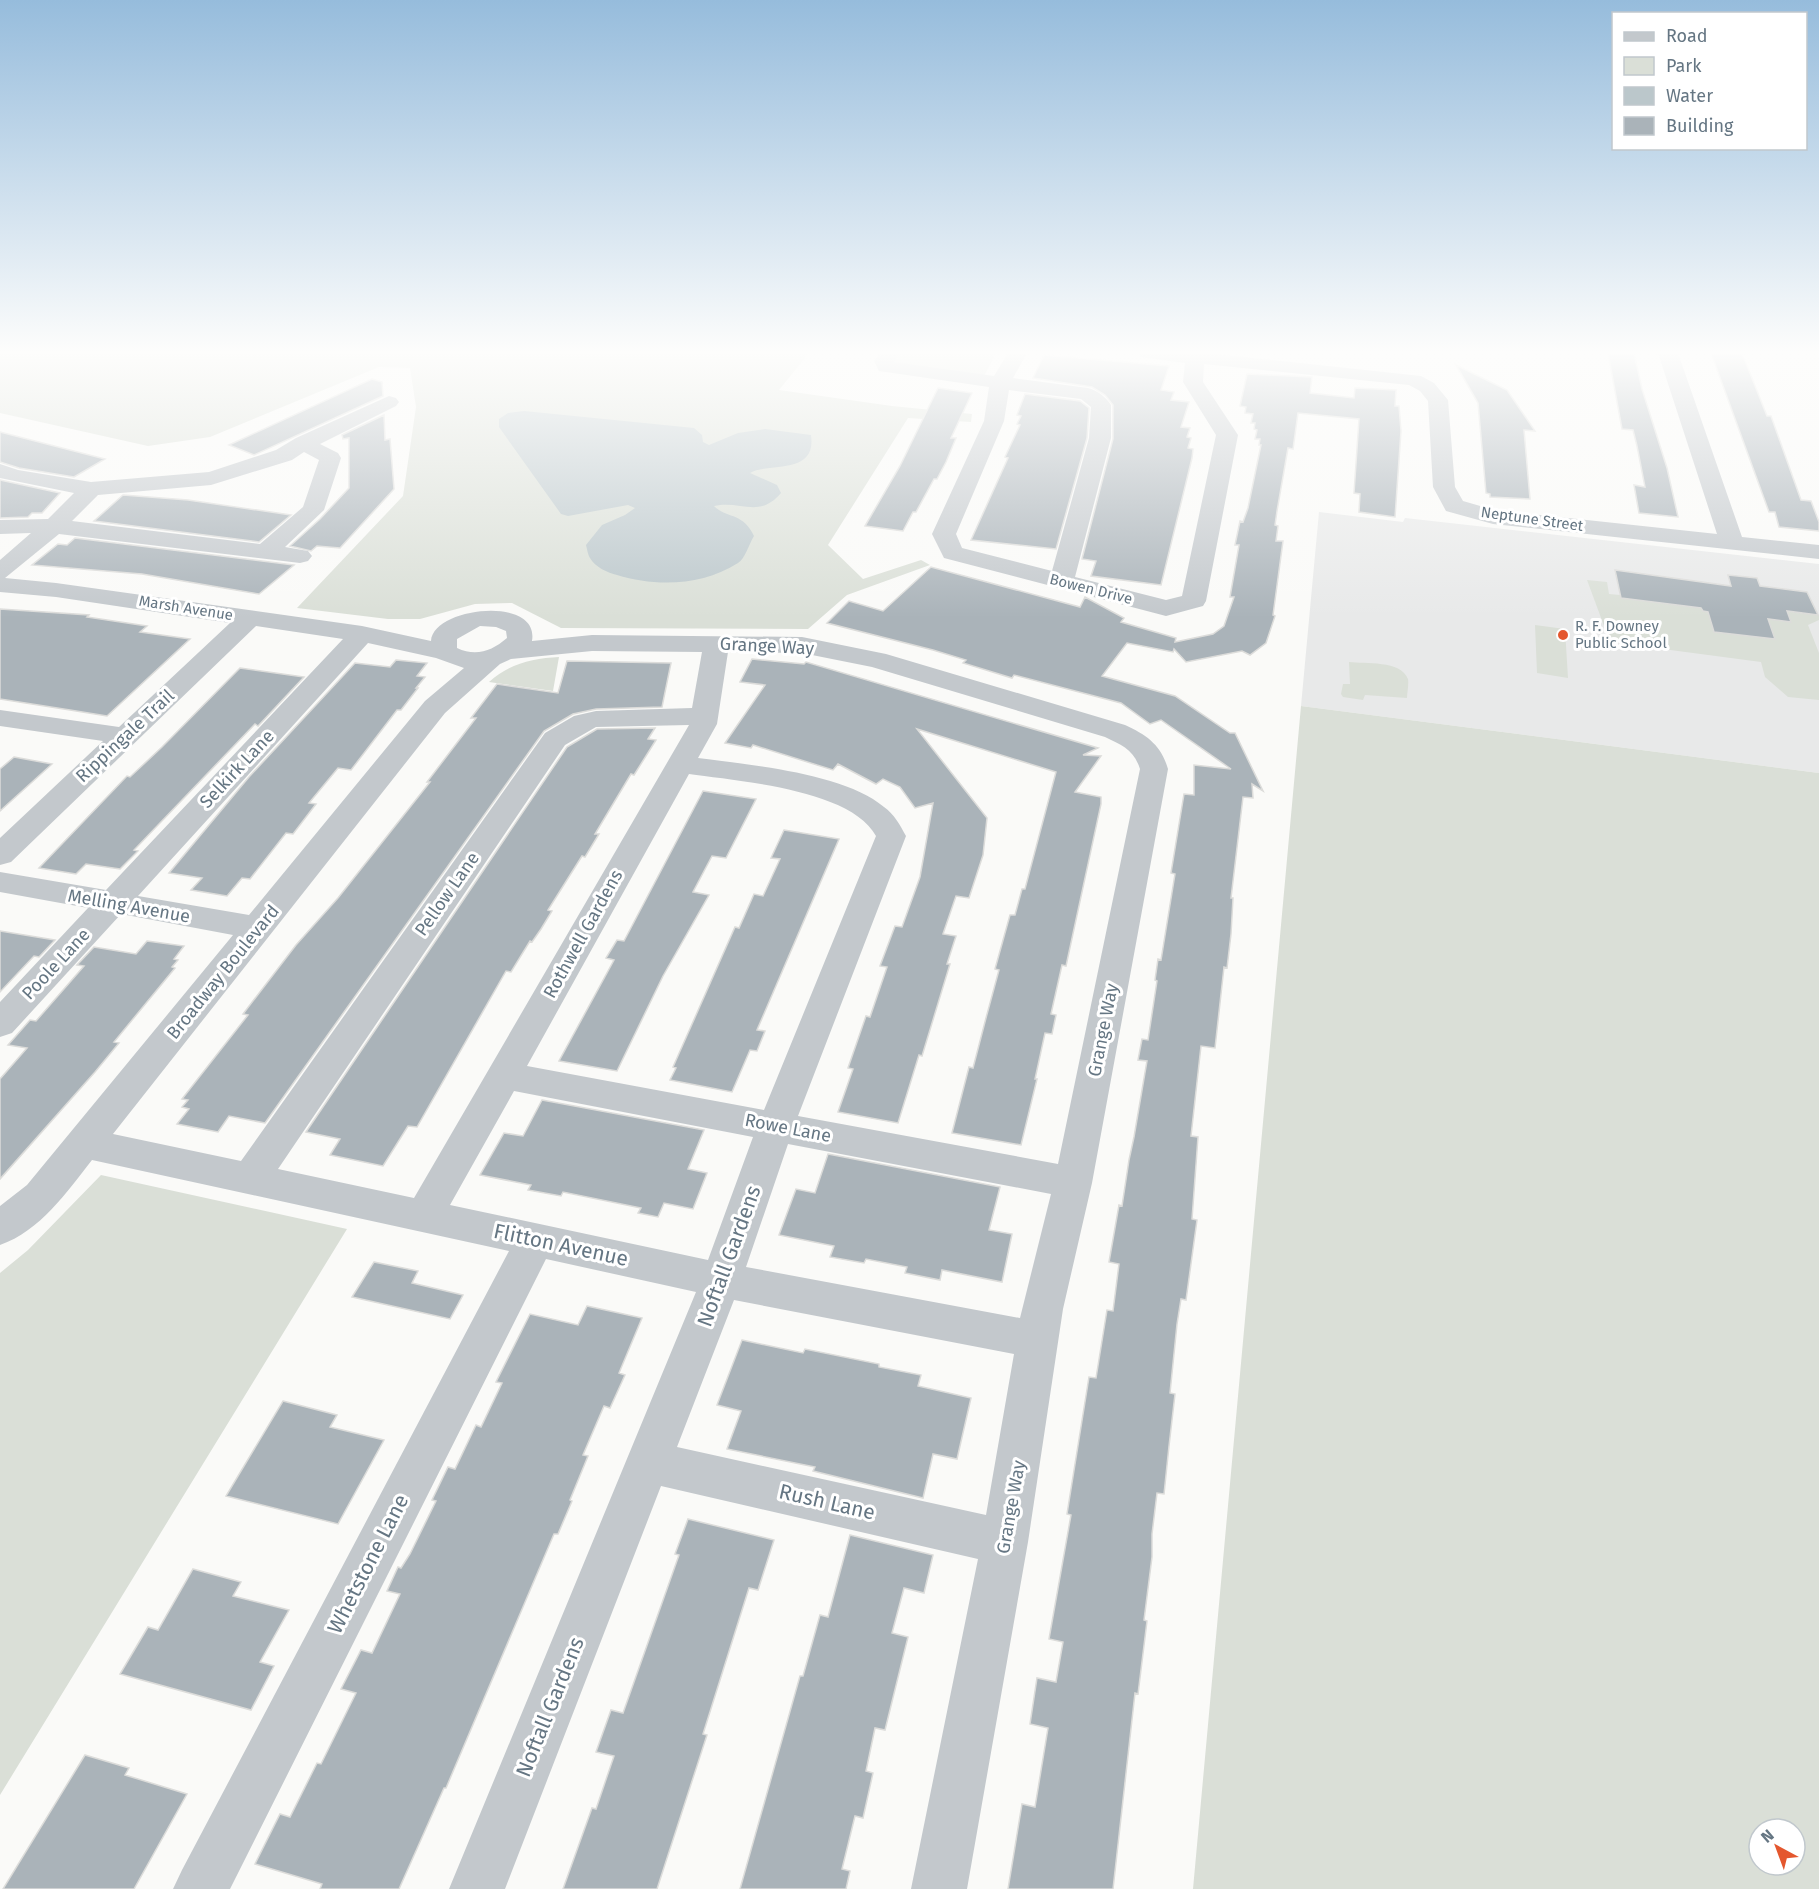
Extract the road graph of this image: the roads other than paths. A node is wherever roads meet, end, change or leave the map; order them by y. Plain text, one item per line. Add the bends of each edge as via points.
1 (308, 441) edge
2 (985, 441) edge
3 (1099, 441) edge
4 (1226, 441) edge
5 (1441, 441) edge
6 (1698, 441) edge
7 (304, 443) junction
8 (0, 471) edge
9 (91, 489) junction
10 (54, 526) junction
11 (0, 527) edge
12 (1732, 543) junction
13 (266, 551) junction
14 (1819, 552) edge
15 (300, 556) dead end
16 (0, 572) edge
17 (1061, 582) junction
18 (0, 585) edge
19 (250, 618) junction
20 (458, 625) junction
21 (519, 627) junction
22 (367, 635) junction
23 (716, 644) junction
24 (577, 645) junction
25 (449, 654) junction
26 (498, 655) junction
27 (435, 707) junction
28 (705, 716) junction
29 (0, 718) edge
30 (125, 736) junction
31 (679, 764) junction
32 (0, 855) edge
33 (0, 882) edge
34 (112, 903) junction
35 (258, 928) junction
36 (0, 1024) edge
37 (504, 1075) junction
38 (776, 1126) junction
39 (85, 1143) junction
40 (251, 1178) junction
41 (1073, 1183) junction
42 (424, 1216) junction
43 (0, 1228) edge
44 (535, 1240) junction
45 (721, 1280) junction
46 (1038, 1340) junction
47 (648, 1462) junction
48 (1005, 1542) junction
49 (201, 1889) edge
50 (477, 1889) edge
51 (939, 1889) edge

1 - 7 street
2 - 17 street, Bowen Drive via 944,534 952,553
3 - 17 street
4 - 17 street, Bowen Drive via 1194,601 1166,608
5 - 12 street, Neptune Street via 1444,487 1454,506 1493,517
6 - 12 street
7 - 9 street via 284,455 212,478
7 - 13 street via 330,458 325,479 313,510
8 - 9 street
9 - 10 street
10 - 11 street
10 - 13 street
10 - 16 street
12 - 14 street, Neptune Street
13 - 15 street
18 - 19 street, Marsh Avenue
19 - 22 street, Marsh Avenue
19 - 30 street, Rippingale Trail
20 - 21 street, Marsh Avenue via 481,618 504,619
20 - 22 street, Marsh Avenue
20 - 25 street, Broadway Boulevard via 444,637
21 - 24 street, Grange Way via 547,639
21 - 26 street, Broadway Boulevard via 520,640
22 - 25 street, Marsh Avenue
22 - 34 street, Selkirk Lane
23 - 24 street, Grange Way
23 - 28 street, Rothwell Gardens
23 - 41 street, Grange Way via 802,645 877,660 1115,732 1150,753 1154,769
24 - 26 street, Grange Way
25 - 26 street, Marsh Avenue via 473,661
25 - 27 street, Broadway Boulevard
26 - 27 street, Broadway Boulevard
27 - 35 street, Broadway Boulevard
28 - 31 street, Rothwell Gardens
28 - 40 street, Pellow Lane via 596,719 555,739
29 - 30 street
30 - 32 street, Rippingale Trail
31 - 37 street, Rothwell Gardens
31 - 38 street, Noftall Gardens via 761,776 854,801 878,817 891,836
33 - 34 street, Melling Avenue
34 - 35 street, Melling Avenue
34 - 36 street, Poole Lane
35 - 39 street, Broadway Boulevard
37 - 38 street, Rowe Lane
37 - 42 street, Rothwell Gardens
38 - 41 street, Rowe Lane
38 - 45 street, Noftall Gardens
39 - 40 street, Flitton Avenue
39 - 43 street, Broadway Boulevard via 41,1196
40 - 42 street, Flitton Avenue
41 - 46 street, Grange Way
42 - 44 street, Flitton Avenue
44 - 45 street, Flitton Avenue
44 - 49 street, Whetstone Lane
45 - 46 street, Flitton Avenue
45 - 47 street, Noftall Gardens
46 - 48 street, Grange Way
47 - 48 street, Rush Lane
47 - 50 street, Noftall Gardens
48 - 51 street, Grange Way

